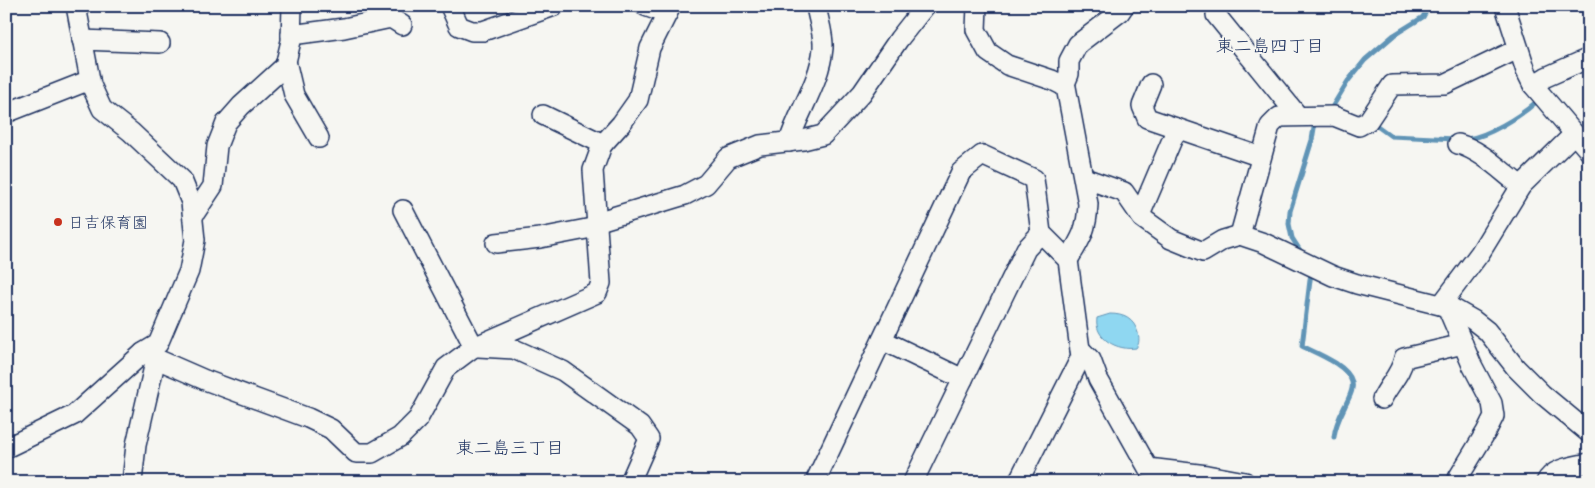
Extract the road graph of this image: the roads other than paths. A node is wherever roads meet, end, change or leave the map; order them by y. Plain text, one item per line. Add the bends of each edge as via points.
1 (76, 6) edge
2 (292, 6) edge
3 (450, 6) edge
4 (554, 6) edge
5 (646, 6) edge
6 (816, 6) edge
7 (925, 6) edge
8 (977, 6) edge
9 (1124, 6) edge
10 (1505, 6) edge
11 (669, 10) edge
12 (1216, 15) dead end
13 (402, 25) dead end
14 (291, 35) junction
15 (82, 40) junction
16 (160, 43) dead end
17 (1518, 49) junction
18 (1589, 58) edge
19 (286, 62) junction
20 (90, 80) junction
21 (1151, 84) dead end
22 (1533, 85) junction
23 (1064, 86) junction
24 (6, 113) edge
25 (543, 116) dead end
26 (1298, 116) junction
27 (1176, 128) junction
28 (1574, 134) junction
29 (319, 138) dead end
30 (789, 142) junction
31 (603, 144) junction
32 (1458, 144) dead end
33 (1589, 151) edge
34 (1261, 157) junction
35 (1084, 178) junction
36 (1521, 186) junction
37 (403, 210) dead end
38 (1140, 214) junction
39 (193, 216) junction
40 (596, 225) junction
41 (1041, 233) junction
42 (1240, 235) junction
43 (496, 243) dead end
44 (1068, 260) junction
45 (1444, 306) junction
46 (882, 340) junction
47 (1463, 344) junction
48 (474, 346) junction
49 (1080, 349) junction
50 (149, 356) junction
51 (963, 379) junction
52 (1382, 399) dead end
53 (1589, 433) edge
54 (6, 448) edge
55 (1589, 462) edge
56 (1458, 478) dead end
57 (132, 482) edge
58 (630, 482) edge
59 (815, 482) edge
60 (913, 482) edge
61 (1018, 482) edge
62 (1245, 482) edge
63 (1546, 482) edge

1 - 15 street
2 - 14 street
3 - 4 street via 459,26 483,32
5 - 11 street
6 - 30 street via 823,46 819,71
7 - 30 street via 862,93 838,120 823,135
8 - 23 street via 976,30 988,52 1008,65
9 - 23 street via 1073,50
10 - 17 street
11 - 31 street via 650,48 638,100
12 - 26 street
13 - 14 street via 390,18
14 - 19 street
15 - 16 street
15 - 20 street
17 - 22 street
17 - 26 street via 1445,84 1392,85 1368,122 1358,126 1334,116
18 - 22 street
19 - 29 street via 294,95
19 - 39 street via 226,123 217,146 213,186
20 - 24 street
20 - 39 street via 102,110 131,132 182,180 192,202
21 - 27 street via 1142,106 1147,118
22 - 28 street
23 - 35 street
25 - 31 street
26 - 34 street via 1279,117 1274,121
27 - 34 street
27 - 38 street
28 - 33 street
28 - 36 street
30 - 40 street via 760,145 728,158 706,184 685,195
31 - 40 street via 594,170
32 - 36 street via 1486,159
34 - 42 street
35 - 38 street via 1124,192
35 - 44 street via 1088,218 1083,235
36 - 45 street
37 - 48 street
38 - 42 street via 1171,239 1203,252 1223,240
39 - 50 street via 195,240 189,271 158,344
40 - 43 street via 540,238
40 - 48 street via 601,283 597,292
41 - 44 street
41 - 46 street via 1034,179 982,155 961,172
41 - 51 street via 1026,249
42 - 45 street via 1333,276
44 - 49 street
45 - 47 street
45 - 53 street via 1473,320 1487,332 1542,394
46 - 51 street
46 - 59 street
47 - 52 street via 1404,358 1399,373
47 - 56 street via 1492,402 1494,416
48 - 50 street via 446,368 418,419 400,438 372,453 356,453 331,429 308,418
48 - 58 street via 514,349 562,371 640,426 649,439
49 - 61 street via 1081,357
49 - 62 street via 1090,360 1148,468 1208,474
50 - 54 street via 74,415
50 - 57 street
51 - 60 street
55 - 63 street via 1549,475

